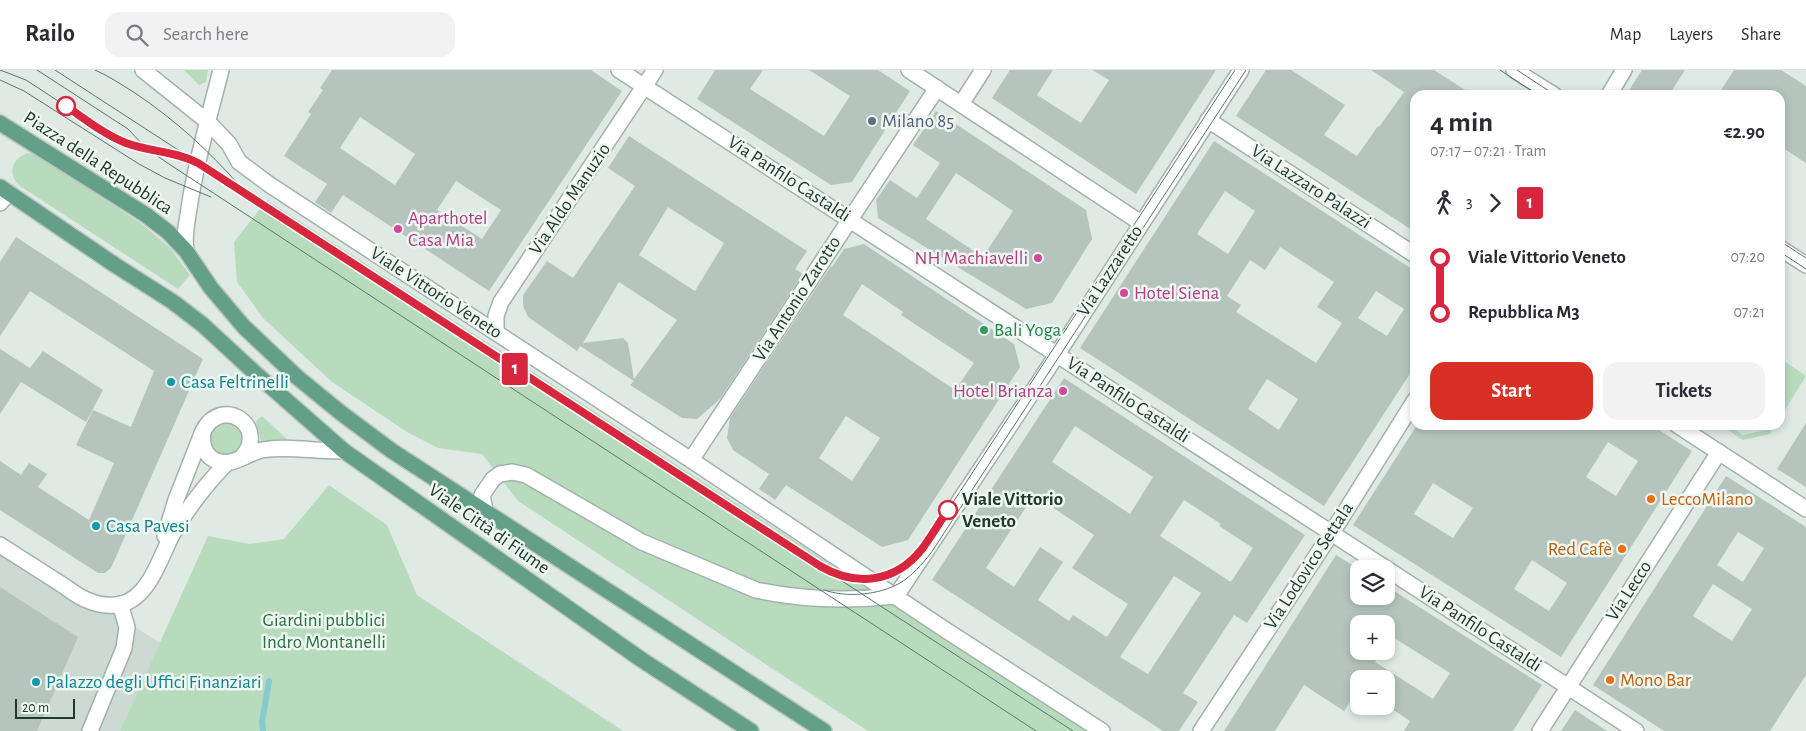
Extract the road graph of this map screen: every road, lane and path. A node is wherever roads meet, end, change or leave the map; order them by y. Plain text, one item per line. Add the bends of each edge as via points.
1 (143, 70) edge
2 (220, 70) edge
3 (620, 70) edge
4 (655, 70) edge
5 (909, 70) edge
6 (983, 70) edge
7 (1241, 70) edge
8 (1514, 70) edge
9 (1532, 70) edge
10 (1624, 70) edge
11 (644, 86) junction
12 (937, 88) junction
13 (1546, 90) edge
14 (1550, 90) edge
15 (1612, 90) edge
16 (961, 104) junction
17 (1208, 120) junction
18 (208, 122) junction
19 (0, 123) edge
20 (3, 194) edge
21 (849, 219) junction
22 (1141, 223) junction
23 (186, 251) junction
24 (1410, 252) edge
25 (1785, 252) edge
26 (1806, 265) edge
27 (496, 332) junction
28 (1057, 354) junction
29 (1410, 408) edge
30 (1685, 430) edge
31 (203, 431) junction
32 (344, 451) junction
33 (1719, 452) junction
34 (242, 457) junction
35 (691, 460) junction
36 (227, 463) junction
37 (1806, 509) edge
38 (485, 510) junction
39 (1332, 532) junction
40 (0, 544) edge
41 (155, 571) junction
42 (896, 596) junction
43 (120, 604) junction
44 (1568, 687) junction
45 (90, 731) edge
46 (751, 731) edge
47 (824, 731) edge
48 (1102, 731) edge
49 (1201, 731) edge
50 (1540, 731) edge
51 (1636, 731) edge

1 - 18 street
2 - 18 street, Piazza della Repubblica
3 - 11 street, Via Panfilo Castaldi
4 - 11 street, Via Aldo Manuzio
5 - 12 street
6 - 16 street
7 - 17 street, Via Lazzaretto
8 - 13 street
9 - 14 street
10 - 15 street
11 - 21 street, Via Panfilo Castaldi
11 - 27 street, Via Aldo Manuzio via 501,302 496,316
12 - 16 street
12 - 21 street, Via Antonio Zarotto
16 - 22 street
17 - 22 street, Via Lazzaretto
17 - 24 street, Via Lazzaro Palazzi
18 - 23 street, Piazza della Repubblica via 187,218
18 - 27 street, Viale Vittorio Veneto via 229,144 239,162 270,185
19 - 23 main road, Piazza della Repubblica via 146,215
20 - 32 main road, Viale Città di Fiume via 173,302
21 - 28 street, Via Panfilo Castaldi
21 - 35 street, Via Antonio Zarotto
22 - 28 street, Via Lazzaretto
23 - 38 main road, Viale Città di Fiume via 211,288 244,327 297,378 392,450
25 - 26 street
27 - 35 street, Viale Vittorio Veneto
28 - 39 street, Via Panfilo Castaldi
28 - 42 street, Via Lazzaretto
29 - 39 street, Via Lodovico Settala
30 - 33 street
31 - 34 street via 214,418 224,414 238,417 251,436 250,445
31 - 36 street via 206,452 218,462
31 - 41 street via 176,500
32 - 34 street via 276,449
32 - 46 main road, Viale Città di Fiume via 642,660
33 - 37 street
33 - 44 street, Via Lecco
34 - 36 street
35 - 42 street, Viale Vittorio Veneto
36 - 41 street via 193,501
38 - 42 street, Viale Città di Fiume via 482,495 493,479 512,472 526,475 642,542 756,590 814,598
38 - 47 main road, Viale Città di Fiume
39 - 44 street, Via Panfilo Castaldi
39 - 49 street, Via Lodovico Settala
40 - 43 street via 86,600 102,605
41 - 43 street via 141,592 131,601
42 - 48 street, Viale Vittorio Veneto
43 - 45 street via 127,627 124,648
44 - 50 street, Via Lecco
44 - 51 street, Via Panfilo Castaldi

